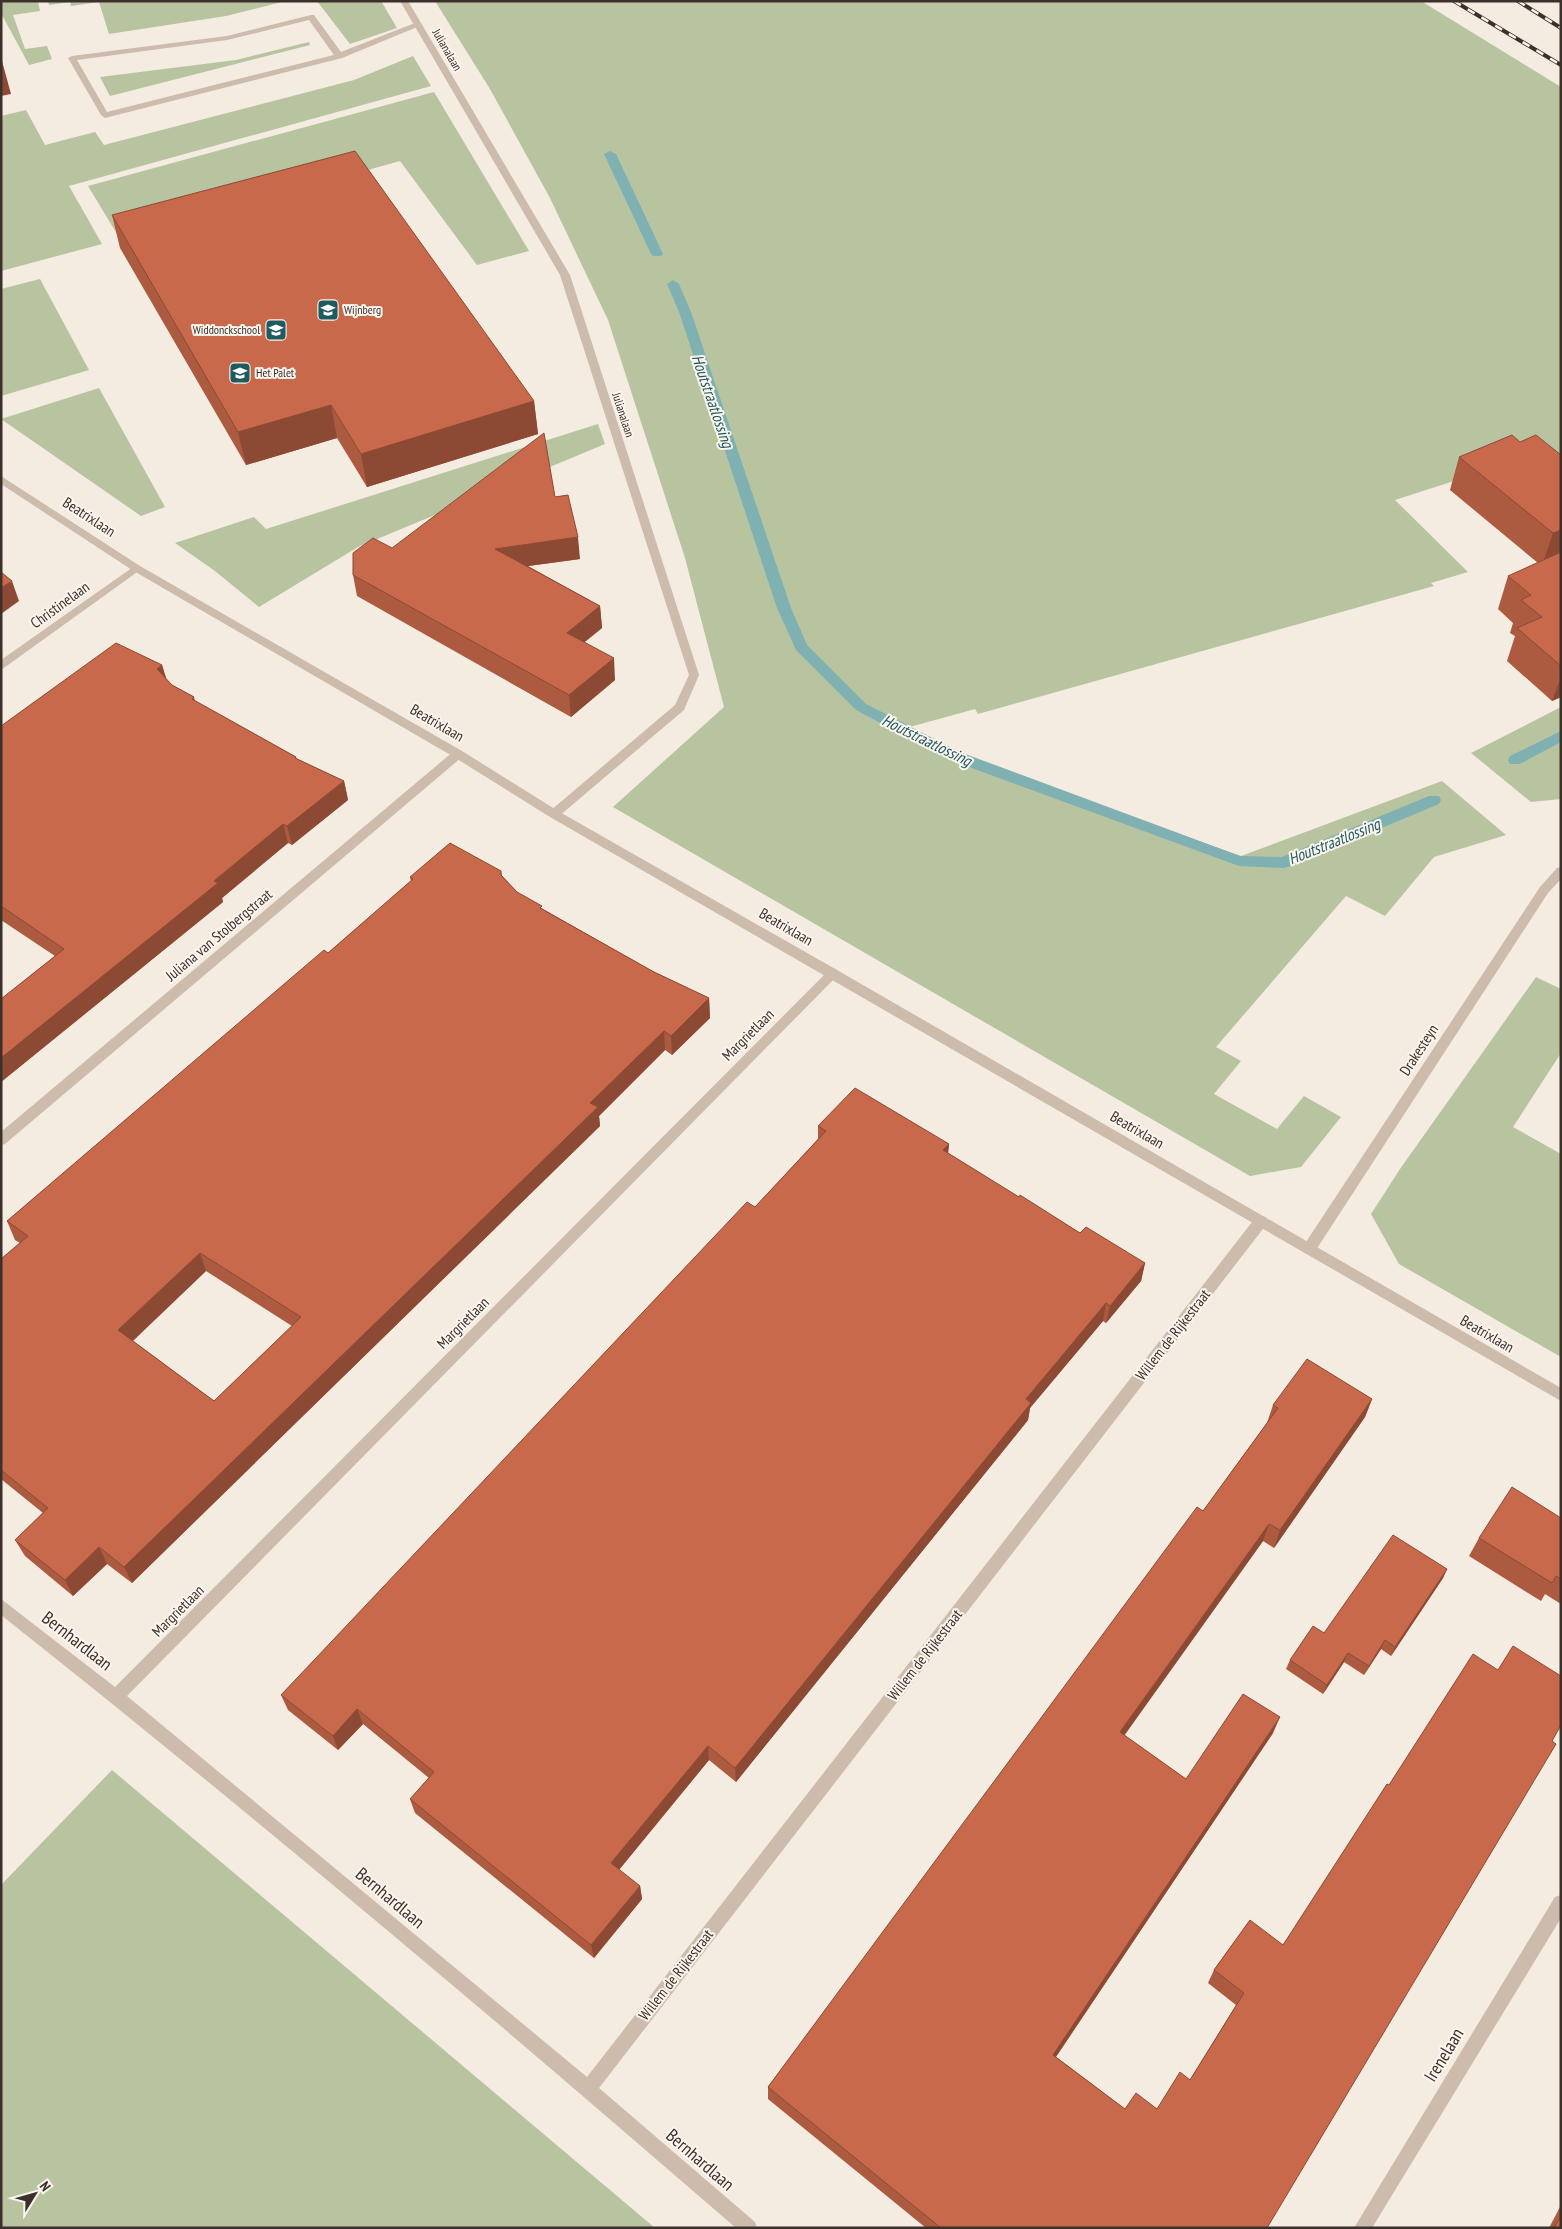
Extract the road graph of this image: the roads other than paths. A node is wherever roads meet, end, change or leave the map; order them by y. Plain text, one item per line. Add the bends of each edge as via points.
1 (404, 1) edge
2 (418, 25) junction
3 (339, 56) junction
4 (1, 479) edge
5 (136, 568) junction
6 (1, 666) edge
7 (458, 754) junction
8 (554, 814) junction
9 (1561, 872) edge
10 (833, 973) junction
11 (1, 1140) edge
12 (1261, 1221) junction
13 (1309, 1249) junction
14 (1561, 1395) edge
15 (1, 1606) edge
16 (116, 1697) junction
17 (1561, 1903) edge
18 (588, 2089) junction
19 (749, 2228) edge
20 (1362, 2228) edge

1 - 2 street, Julianalaan
2 - 3 street
2 - 8 street, Julianalaan via 565,276 694,675 680,707
3 - 3 street via 105,115 72,58 227,38 311,17
4 - 5 street, Beatrixlaan
5 - 6 street, Christinelaan
5 - 7 street, Beatrixlaan
7 - 8 street, Beatrixlaan
7 - 11 street, Juliana van Stolbergstraat
8 - 10 street, Beatrixlaan
9 - 13 street, Drakesteyn via 1544,890
10 - 12 street, Beatrixlaan
10 - 16 street, Margrietlaan
12 - 13 street, Beatrixlaan
12 - 18 street, Willem de Rijkestraat
13 - 14 street, Beatrixlaan
15 - 16 street, Bernhardlaan
16 - 18 street, Bernhardlaan
17 - 20 street, Irenelaan
18 - 19 street, Bernhardlaan

